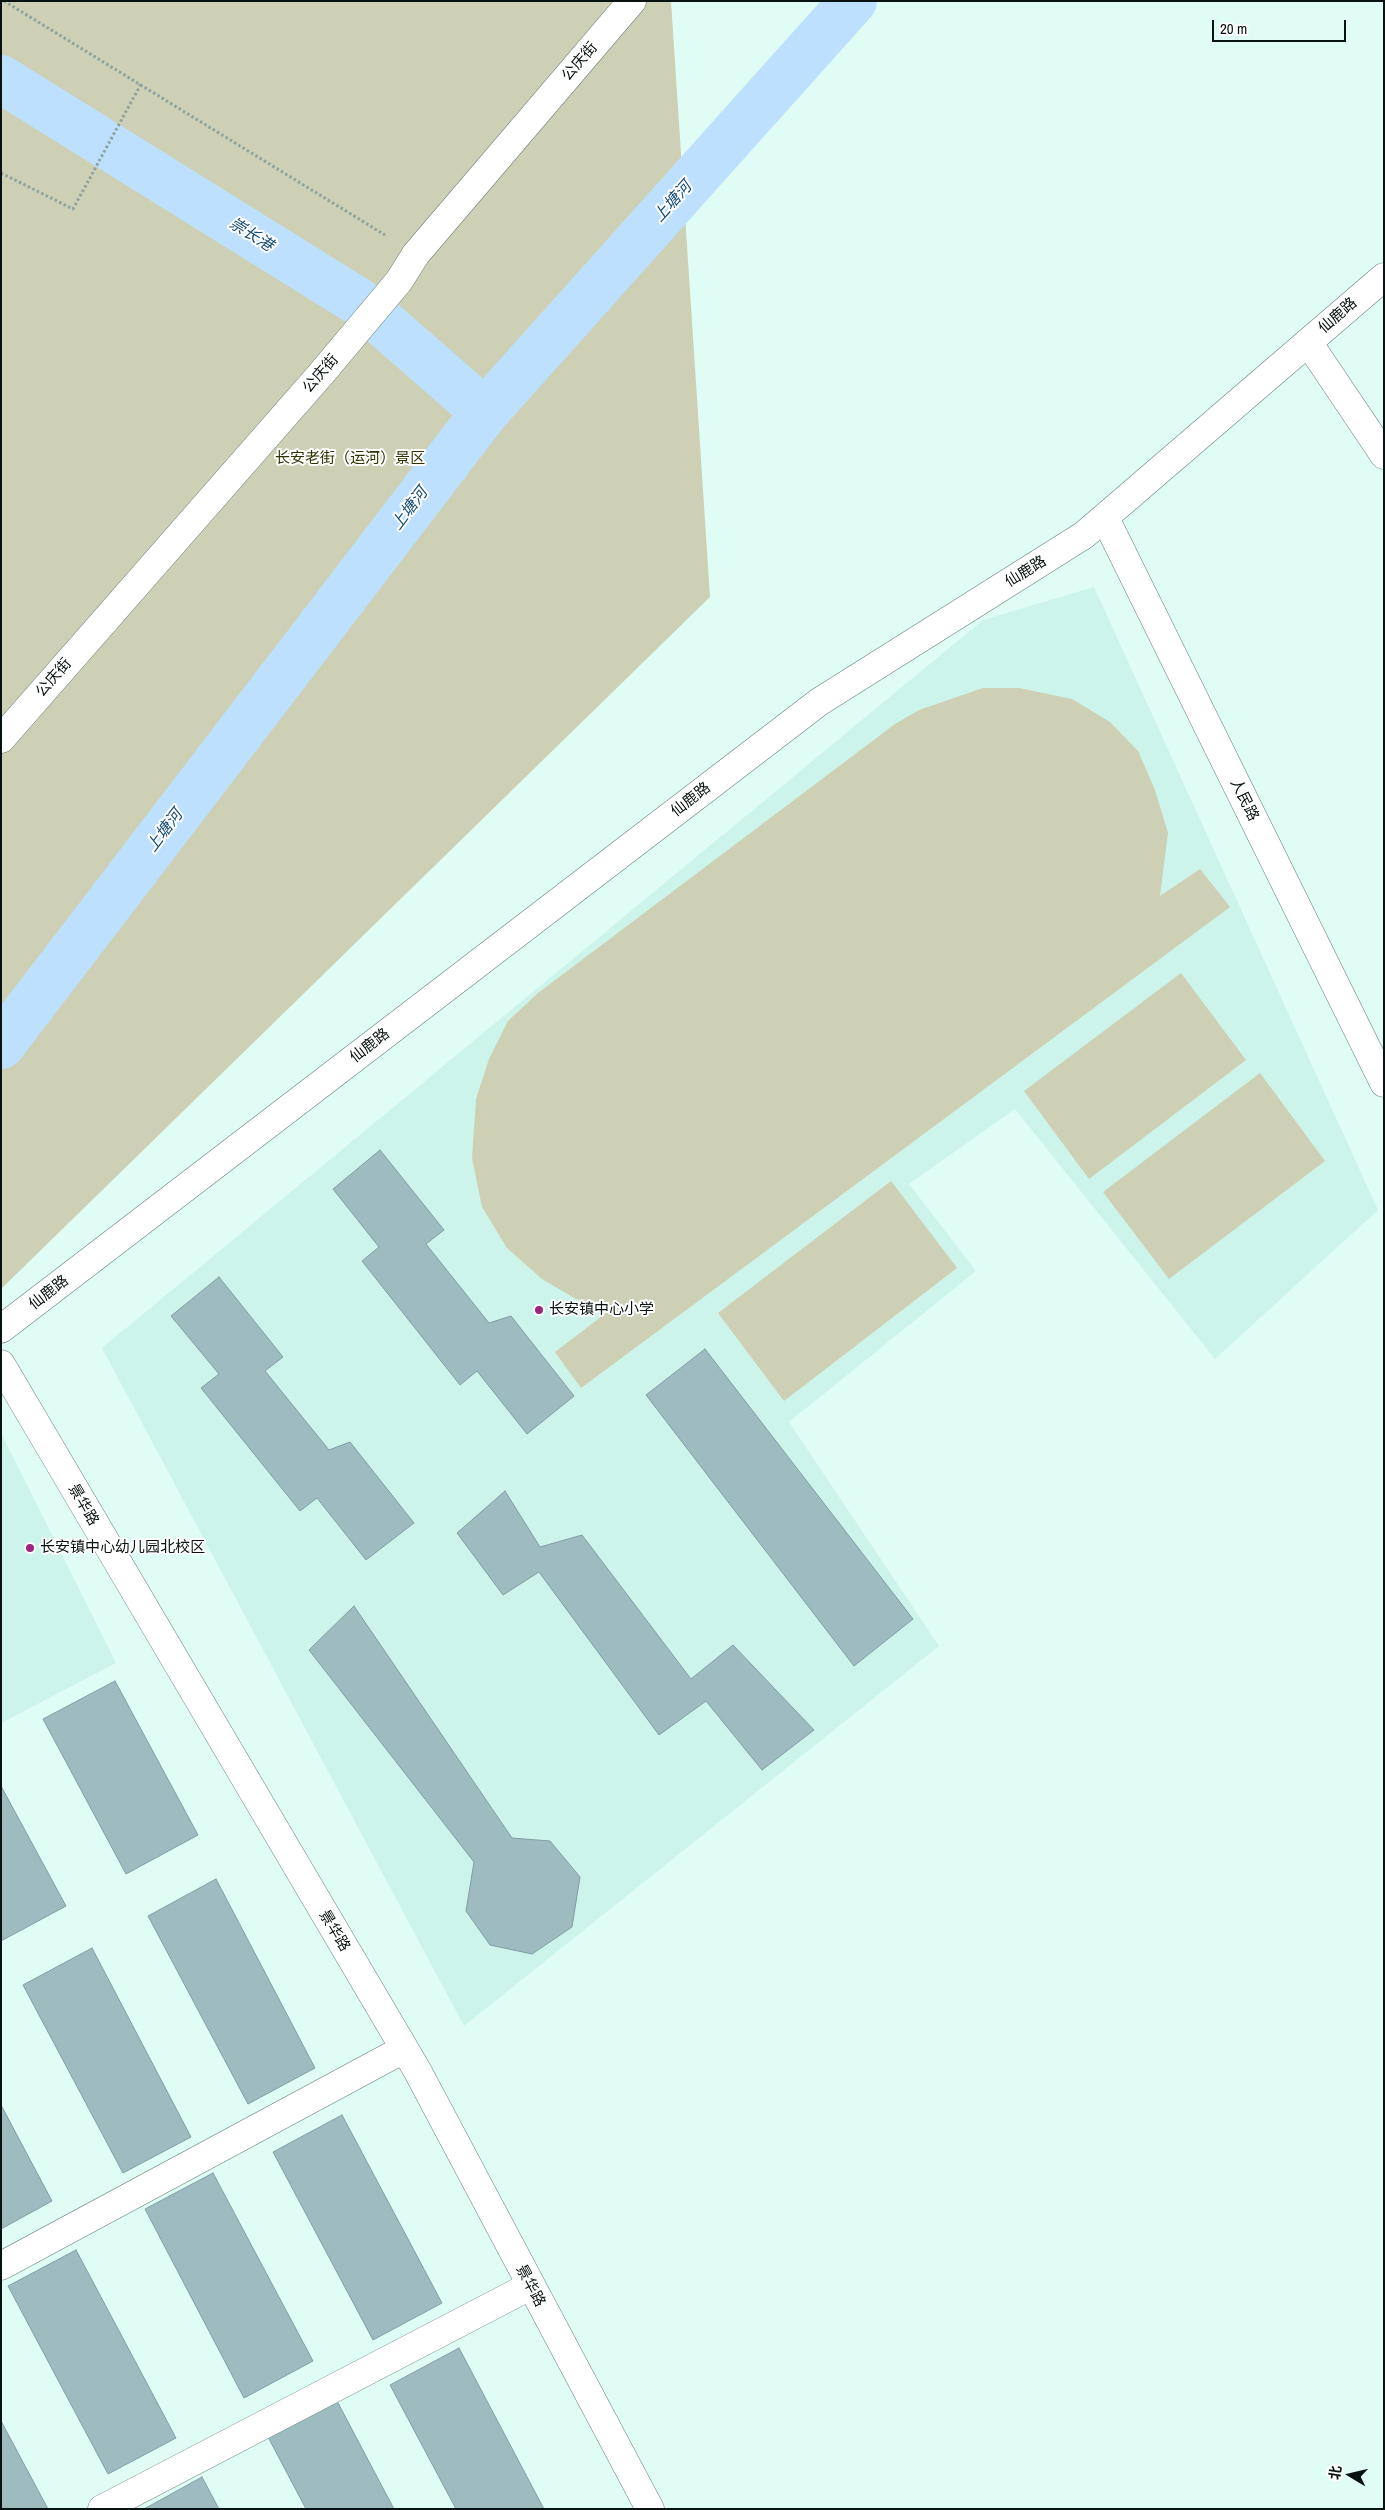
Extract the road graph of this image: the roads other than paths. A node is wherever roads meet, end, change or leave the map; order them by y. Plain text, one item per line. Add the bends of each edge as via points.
1 (632, 1) edge
2 (1384, 277) edge
3 (1308, 342) junction
4 (1384, 455) edge
5 (1105, 518) junction
6 (1, 739) edge
7 (1384, 1082) edge
8 (1, 1330) edge
9 (1, 1364) edge
10 (404, 2049) junction
11 (1, 2266) edge
12 (530, 2286) junction
13 (102, 2509) edge
14 (650, 2509) edge

1 - 6 street, 公庆街 via 416,254 399,281 321,374
2 - 3 street, 仙鹿路
3 - 4 street
3 - 5 street, 仙鹿路
5 - 7 street, 人民路
5 - 8 street, 仙鹿路 via 1084,535 819,702
9 - 10 street, 景华路
10 - 11 street
10 - 12 street, 景华路
12 - 13 street
12 - 14 street, 景华路

